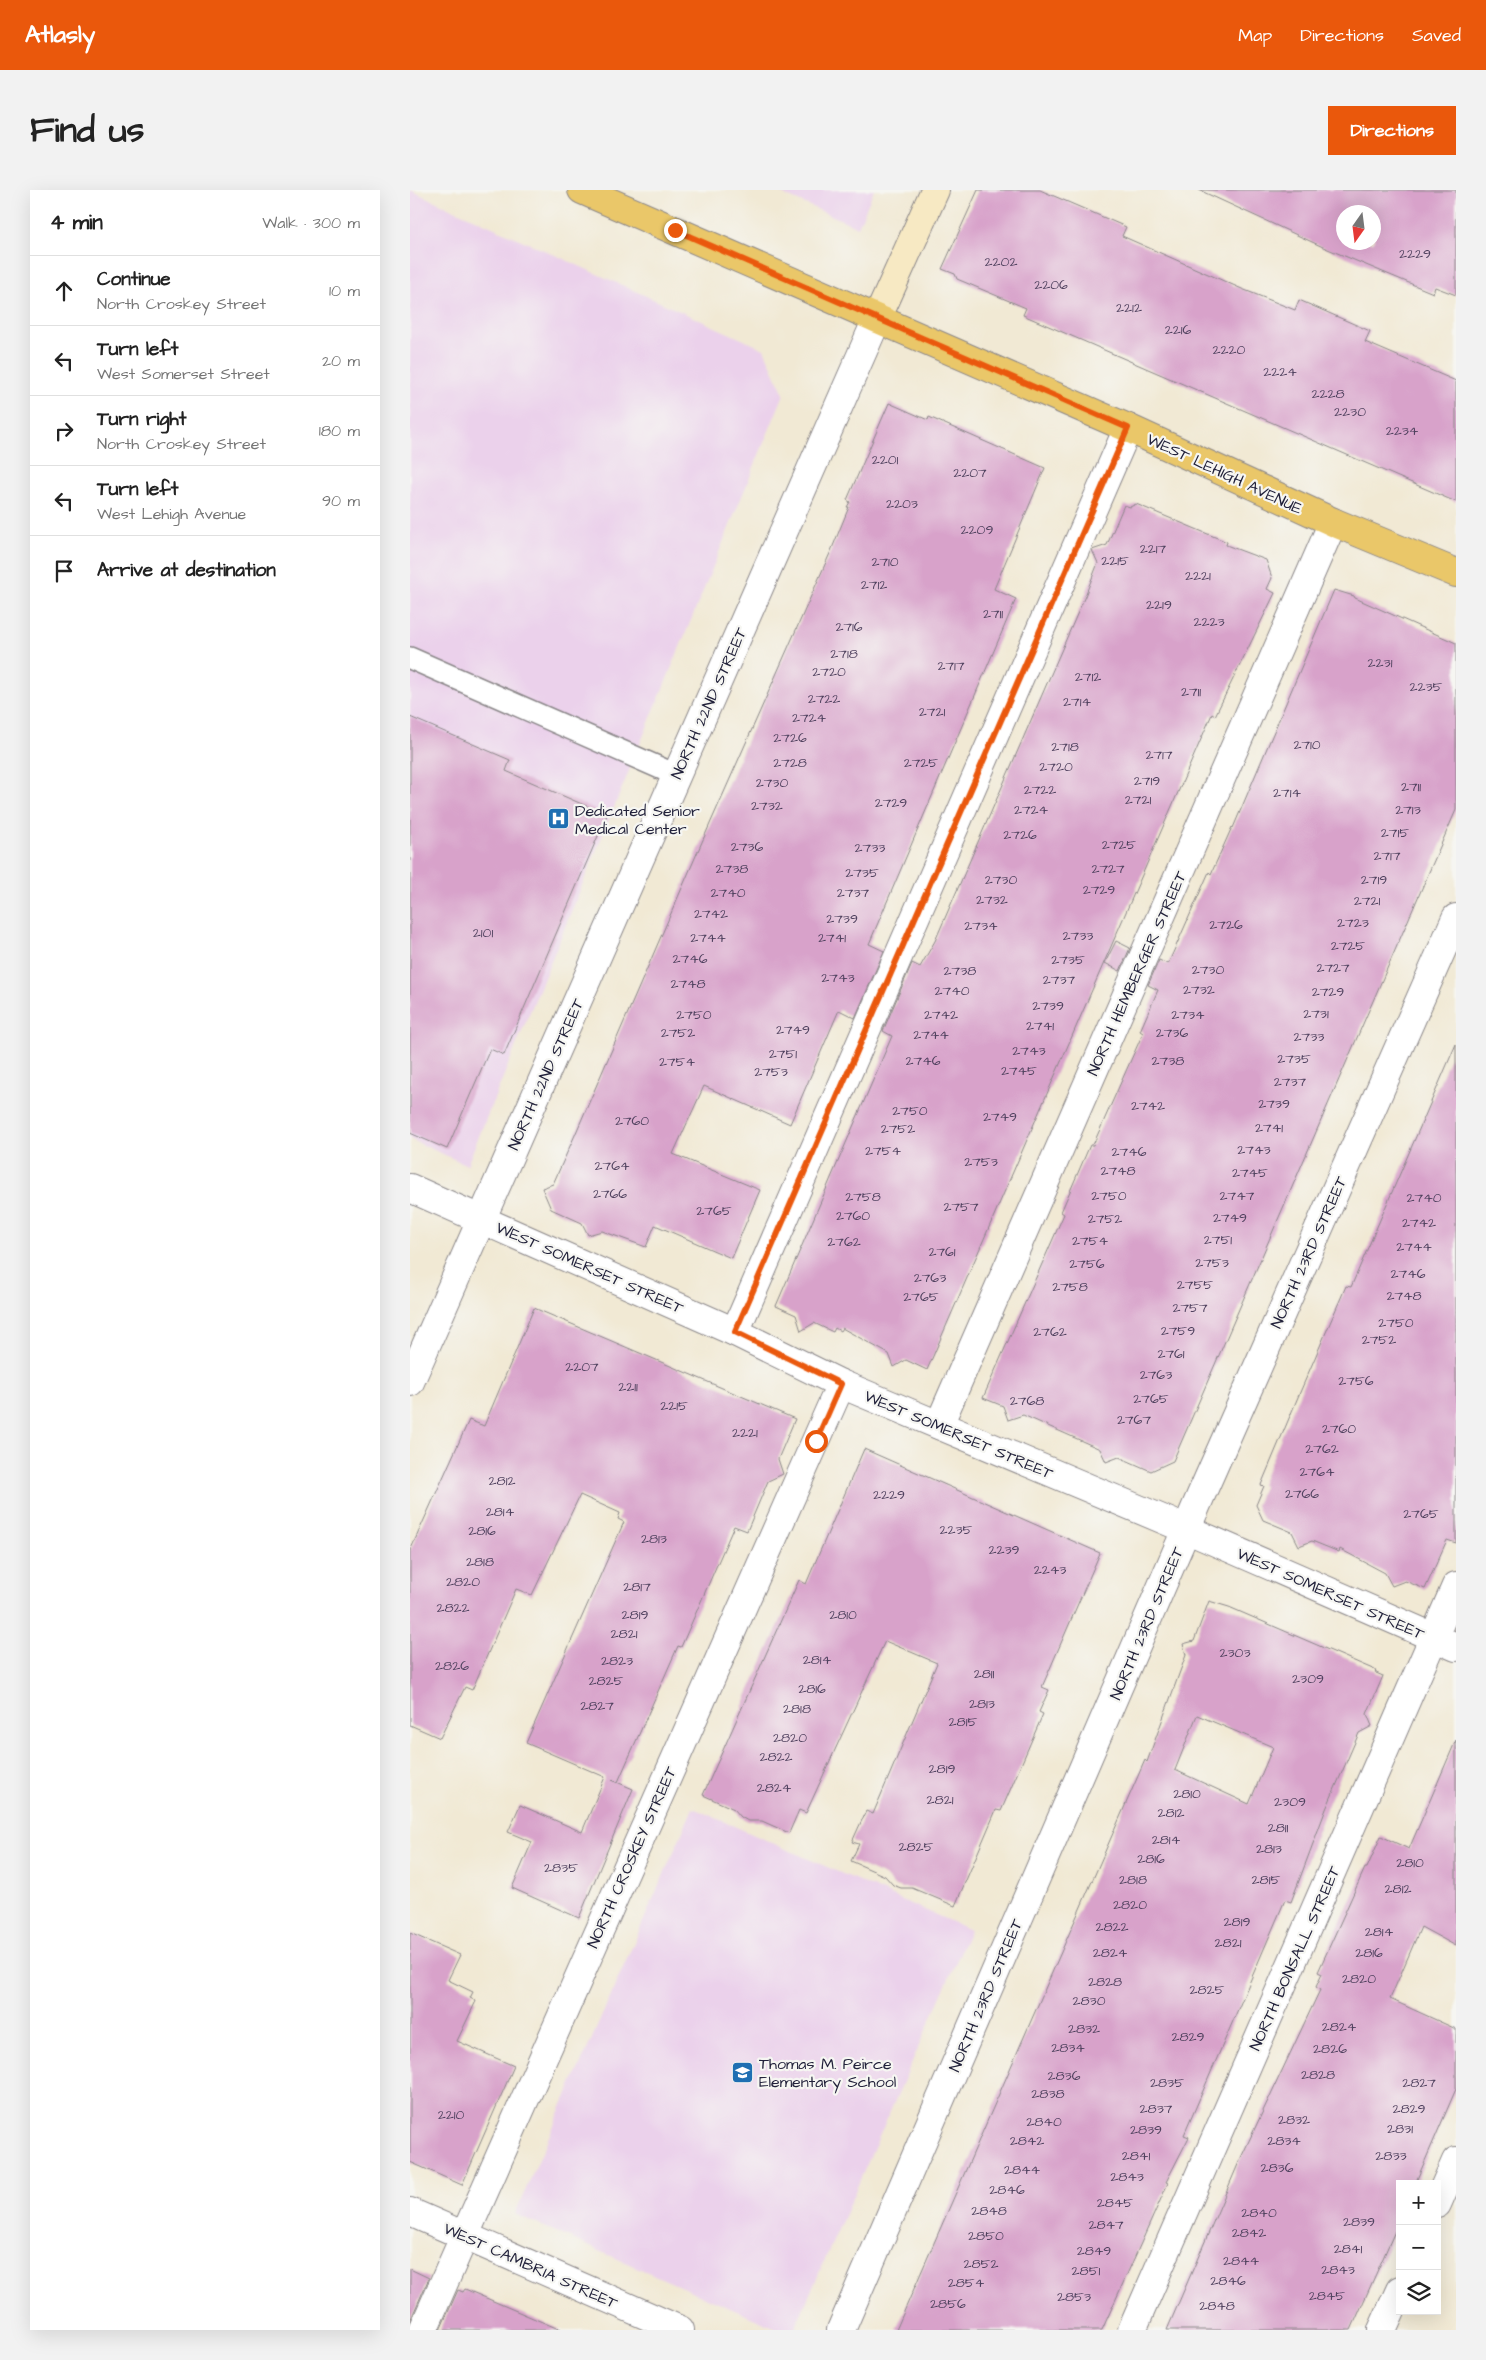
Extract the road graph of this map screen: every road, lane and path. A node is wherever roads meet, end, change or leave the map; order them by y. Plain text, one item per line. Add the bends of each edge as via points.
1 (582, 190) edge
2 (935, 190) edge
3 (877, 319) junction
4 (1128, 428) junction
5 (1333, 522) junction
6 (1456, 573) edge
7 (410, 658) edge
8 (676, 775) junction
9 (1456, 918) edge
10 (410, 1188) edge
11 (481, 1219) junction
12 (735, 1332) junction
13 (410, 1382) edge
14 (841, 1384) junction
15 (939, 1425) junction
16 (1186, 1529) junction
17 (1456, 1586) edge
18 (1445, 1642) edge
19 (1456, 2161) edge
20 (1441, 2195) edge
21 (410, 2212) edge
22 (464, 2236) junction
23 (1396, 2299) edge
24 (423, 2330) edge
25 (680, 2330) edge
26 (841, 2330) edge
27 (1132, 2330) edge
28 (1382, 2330) edge

1 - 3 main road, WEST LEHIGH AVENUE
2 - 3 main road, NORTH 22ND STREET
3 - 4 main road, WEST LEHIGH AVENUE
3 - 8 street, NORTH 22ND STREET
4 - 5 main road, WEST LEHIGH AVENUE
4 - 12 street
5 - 6 main road, WEST LEHIGH AVENUE
5 - 15 street, NORTH HEMBERGER STREET
7 - 8 lane
8 - 11 street, NORTH 22ND STREET
9 - 16 street, NORTH 23RD STREET
10 - 11 street, WEST SOMERSET STREET
11 - 12 street, WEST SOMERSET STREET
11 - 13 street, NORTH 22ND STREET
12 - 14 street, WEST SOMERSET STREET
14 - 15 street, WEST SOMERSET STREET
14 - 22 street, NORTH CROSKEY STREET
15 - 16 street, WEST SOMERSET STREET
16 - 18 street, WEST SOMERSET STREET
16 - 26 street, NORTH 23RD STREET
17 - 18 street, NORTH BONSALL STREET
18 - 27 street, NORTH BONSALL STREET
19 - 20 street
21 - 22 street, WEST CAMBRIA STREET
22 - 24 street, NORTH CROSKEY STREET
22 - 25 street, WEST CAMBRIA STREET
23 - 28 street

